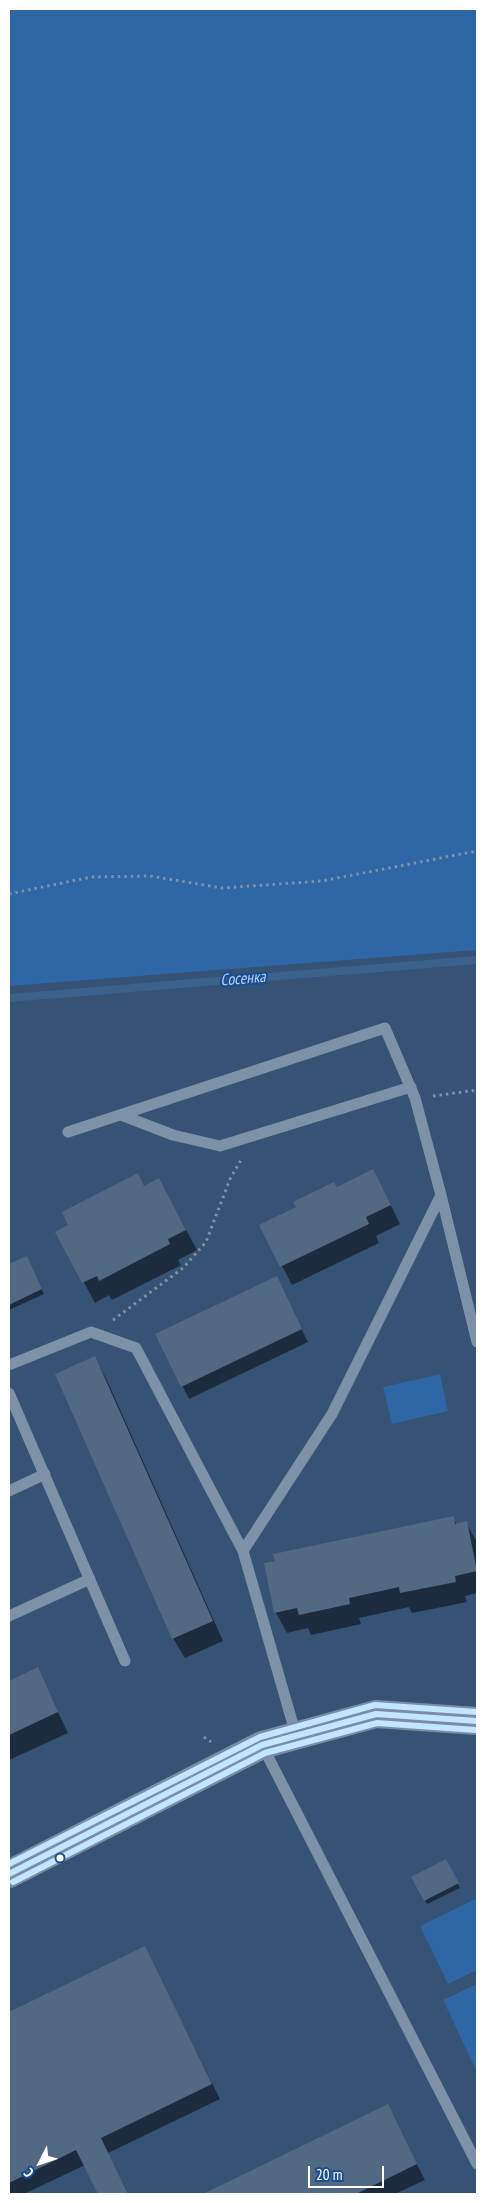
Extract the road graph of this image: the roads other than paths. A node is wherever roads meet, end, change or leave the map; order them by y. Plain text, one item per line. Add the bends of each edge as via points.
1 (410, 1087) junction
2 (121, 1115) junction
3 (68, 1132) dead end
4 (440, 1195) junction
5 (477, 1342) edge
6 (9, 1364) edge
7 (9, 1393) edge
8 (45, 1474) junction
9 (9, 1491) edge
10 (243, 1551) junction
11 (90, 1579) junction
12 (9, 1616) edge
13 (125, 1661) dead end
14 (477, 1721) edge
15 (296, 1735) junction
16 (262, 1745) junction
17 (9, 1874) edge
18 (477, 2164) edge

1 - 2 lane via 220,1146 173,1135
1 - 2 lane via 385,1028
1 - 4 lane
2 - 3 lane
4 - 5 lane
4 - 10 lane via 332,1414
6 - 10 lane via 91,1332 136,1348
7 - 8 lane
8 - 9 lane
8 - 11 lane
10 - 15 lane
11 - 12 lane
11 - 13 lane
14 - 15 street via 376,1714
15 - 16 street
16 - 17 street
16 - 18 lane

